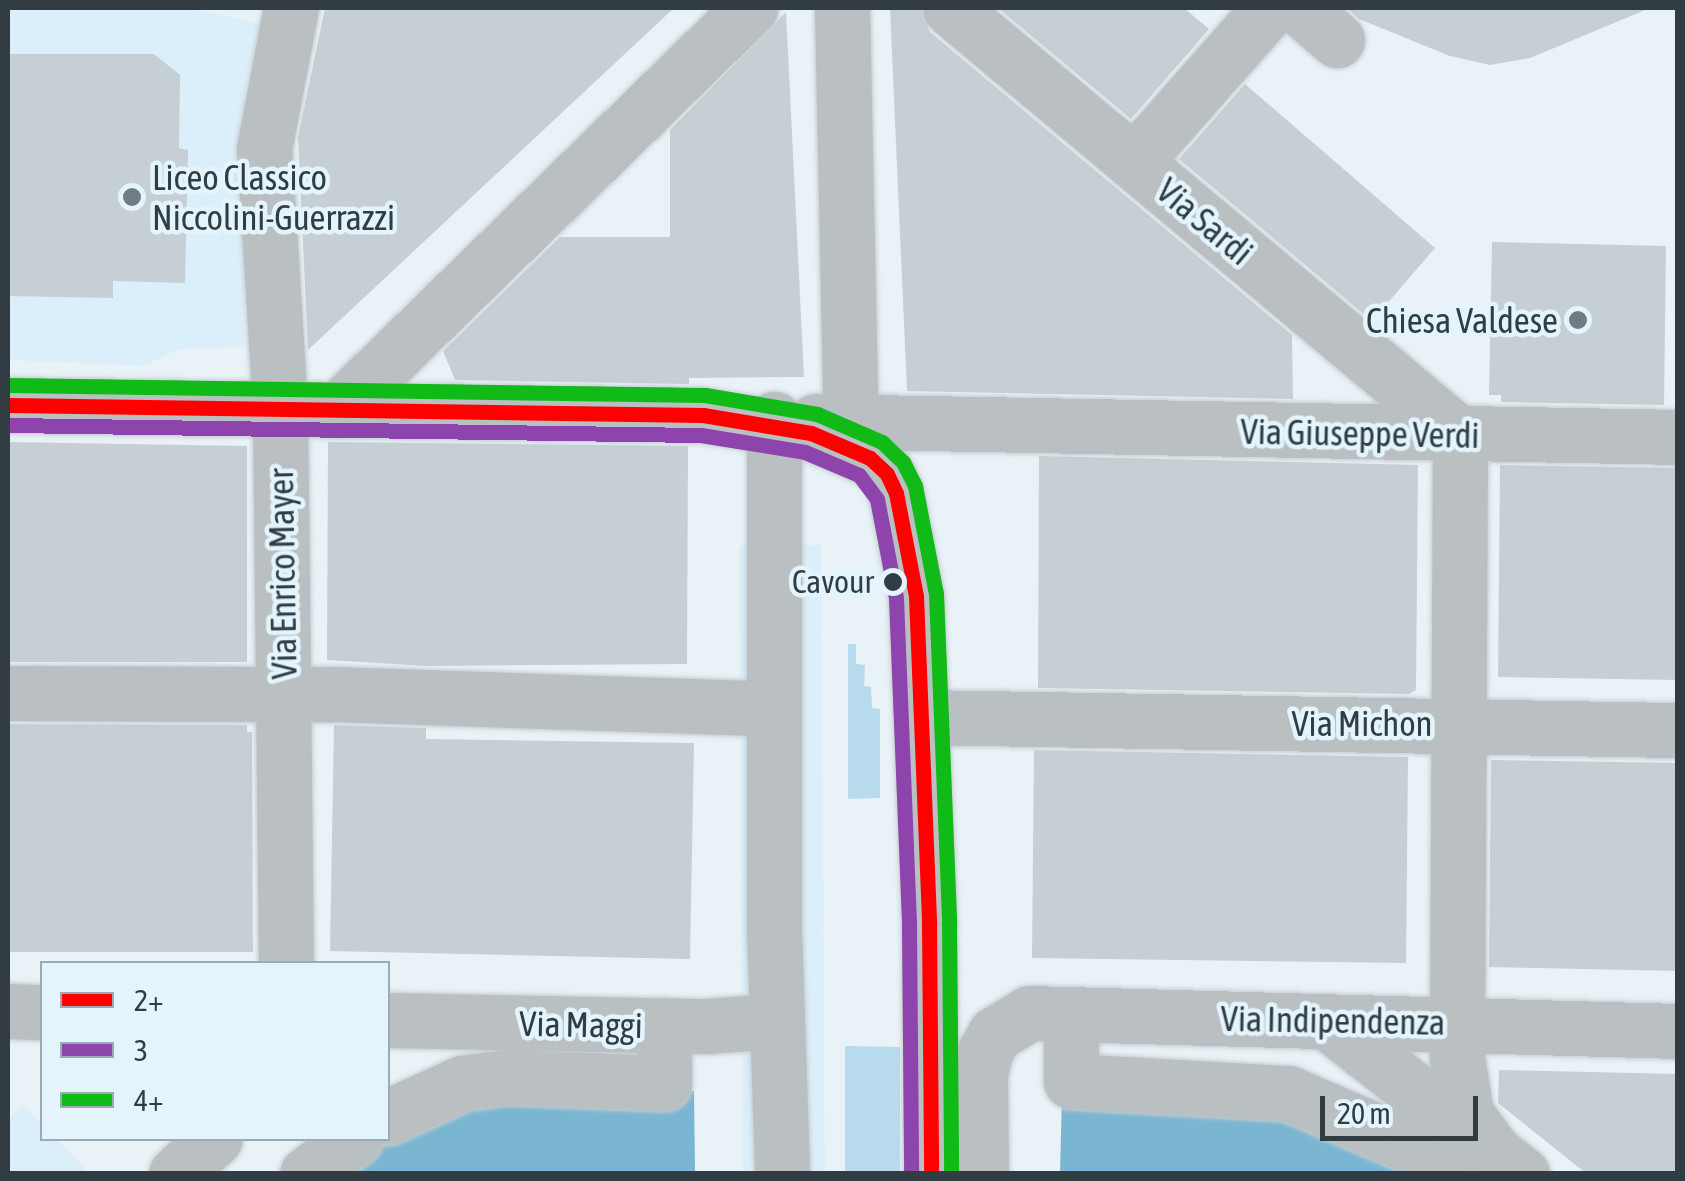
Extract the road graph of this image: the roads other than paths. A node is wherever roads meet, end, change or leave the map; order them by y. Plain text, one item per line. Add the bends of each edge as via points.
1 (291, 8) edge
2 (750, 8) edge
3 (842, 8) edge
4 (950, 8) edge
5 (1270, 8) edge
6 (1134, 162) junction
7 (8, 405) edge
8 (280, 408) junction
9 (338, 410) junction
10 (774, 422) junction
11 (851, 423) junction
12 (1460, 435) junction
13 (1678, 437) edge
14 (8, 693) edge
15 (284, 695) junction
16 (773, 710) junction
17 (922, 718) junction
18 (1462, 724) junction
19 (1678, 730) edge
20 (286, 961) edge
21 (8, 1011) edge
22 (40, 1012) edge
23 (1071, 1014) junction
24 (390, 1020) edge
25 (775, 1020) junction
26 (1326, 1020) junction
27 (1458, 1022) junction
28 (681, 1025) junction
29 (1678, 1030) edge
30 (969, 1061) junction
31 (390, 1116) edge
32 (212, 1141) edge
33 (351, 1141) edge
34 (1507, 1161) edge
35 (176, 1174) edge
36 (307, 1174) edge
37 (782, 1174) edge
38 (931, 1174) edge
39 (980, 1174) edge
40 (1442, 1174) edge

1 - 8 street, Via Enrico Mayer via 264,149
2 - 9 street
3 - 11 street
4 - 6 street, Via Sardi
5 - 6 street
6 - 12 street, Via Sardi
7 - 8 street
8 - 9 street
8 - 15 street, Via Enrico Mayer
9 - 10 street via 703,415
10 - 11 street, Via Giuseppe Verdi
10 - 16 street
10 - 17 street via 842,445 887,474 903,516 916,596
11 - 12 street, Via Giuseppe Verdi
12 - 13 street, Via Giuseppe Verdi
12 - 18 street
14 - 15 street
15 - 16 street
15 - 20 street, Via Enrico Mayer
16 - 25 street
17 - 18 street, Via Michon
17 - 30 street
18 - 19 street, Via Michon
18 - 27 street
21 - 22 street
23 - 26 street, Via Indipendenza
23 - 30 street, Via Indipendenza via 1030,1013
23 - 40 street via 1071,1081 1288,1094 1411,1146
24 - 28 street, Via Maggi
25 - 28 street, Via Maggi
25 - 37 street
26 - 27 street, Via Indipendenza
26 - 34 street
27 - 29 street, Via Indipendenza
27 - 34 street via 1466,1114
28 - 31 street via 664,1084 507,1076 462,1084
30 - 38 street
30 - 39 street
32 - 35 street
33 - 36 street

